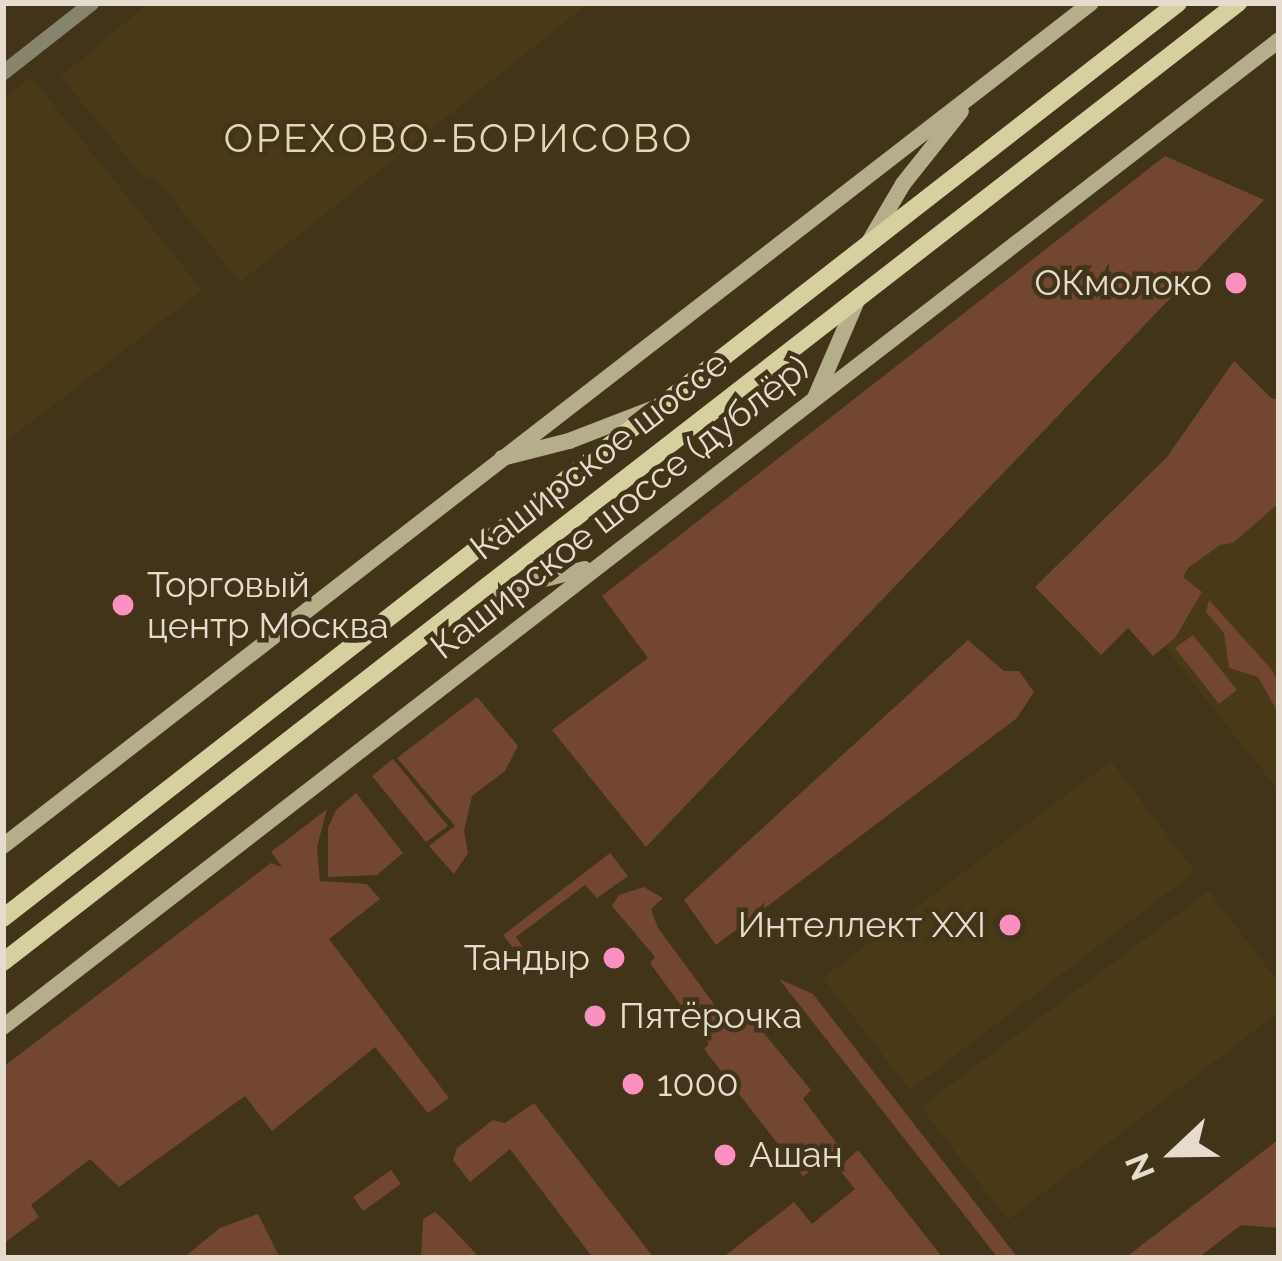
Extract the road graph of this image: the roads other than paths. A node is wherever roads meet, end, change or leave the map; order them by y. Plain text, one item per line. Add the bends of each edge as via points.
1 (91, 3) edge
2 (1091, 3) edge
3 (1178, 3) edge
4 (1238, 3) edge
5 (1279, 40) edge
6 (3, 72) edge
7 (981, 87) junction
8 (864, 250) junction
9 (859, 296) junction
10 (815, 399) junction
11 (665, 403) junction
12 (496, 459) junction
13 (603, 563) junction
14 (469, 598) junction
15 (3, 846) edge
16 (3, 917) edge
17 (3, 962) edge
18 (3, 1027) edge

1 - 6 street
2 - 7 main road
3 - 8 main road, Каширское шоссе
4 - 9 main road, Каширское шоссе
5 - 10 main road, Каширское шоссе (дублёр)
7 - 8 main road via 903,184
7 - 12 main road
8 - 11 main road, Каширское шоссе
9 - 10 main road
9 - 14 main road, Каширское шоссе
10 - 13 main road, Каширское шоссе (дублёр)
11 - 12 main road
11 - 16 main road, Каширское шоссе
12 - 15 main road
13 - 14 main road
13 - 18 main road, Каширское шоссе (дублёр)
14 - 17 main road, Каширское шоссе

